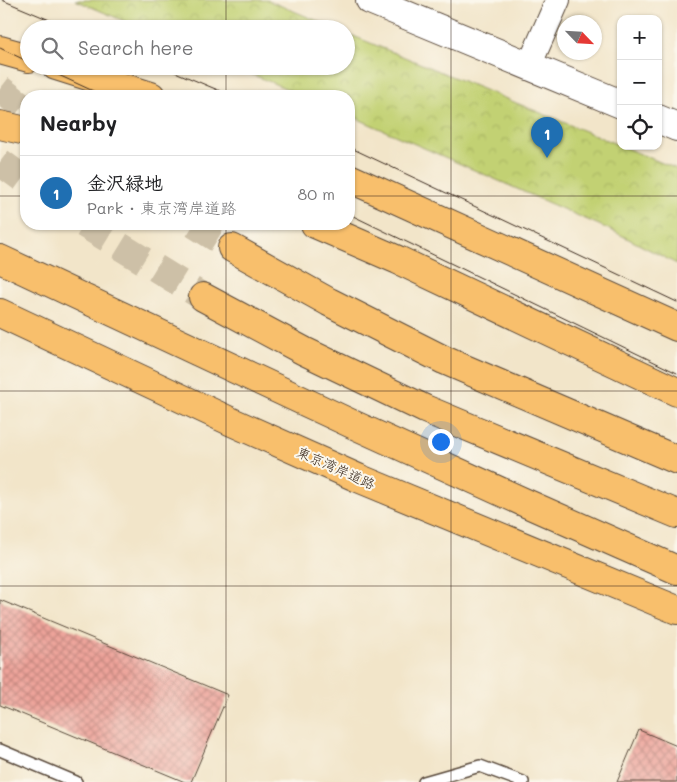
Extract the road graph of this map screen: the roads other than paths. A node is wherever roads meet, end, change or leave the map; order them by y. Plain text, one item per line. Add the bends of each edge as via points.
1 (370, 0) edge
2 (558, 0) edge
3 (0, 50) edge
4 (20, 56) edge
5 (529, 66) junction
6 (84, 75) edge
7 (132, 90) edge
8 (617, 102) edge
9 (662, 121) edge
10 (0, 125) edge
11 (677, 127) edge
12 (20, 130) edge
13 (355, 181) edge
14 (328, 230) edge
15 (232, 248) tunnel mouth
16 (0, 259) edge
17 (202, 297) tunnel mouth
18 (0, 314) edge
19 (677, 327) edge
20 (677, 392) edge
21 (677, 460) edge
22 (677, 514) edge
23 (677, 570) edge
24 (677, 610) edge
25 (0, 750) edge
26 (76, 782) edge
27 (424, 782) edge
28 (523, 782) edge

1 - 5 street
2 - 5 street
3 - 4 highway
5 - 8 street
6 - 7 highway
9 - 11 street
10 - 12 highway
13 - 19 highway
14 - 20 highway
15 - 21 highway via 444,360
16 - 23 highway via 341,419
17 - 22 highway via 425,409
18 - 24 highway, 東京湾岸道路 via 358,478
25 - 26 lane
27 - 28 lane via 480,766

